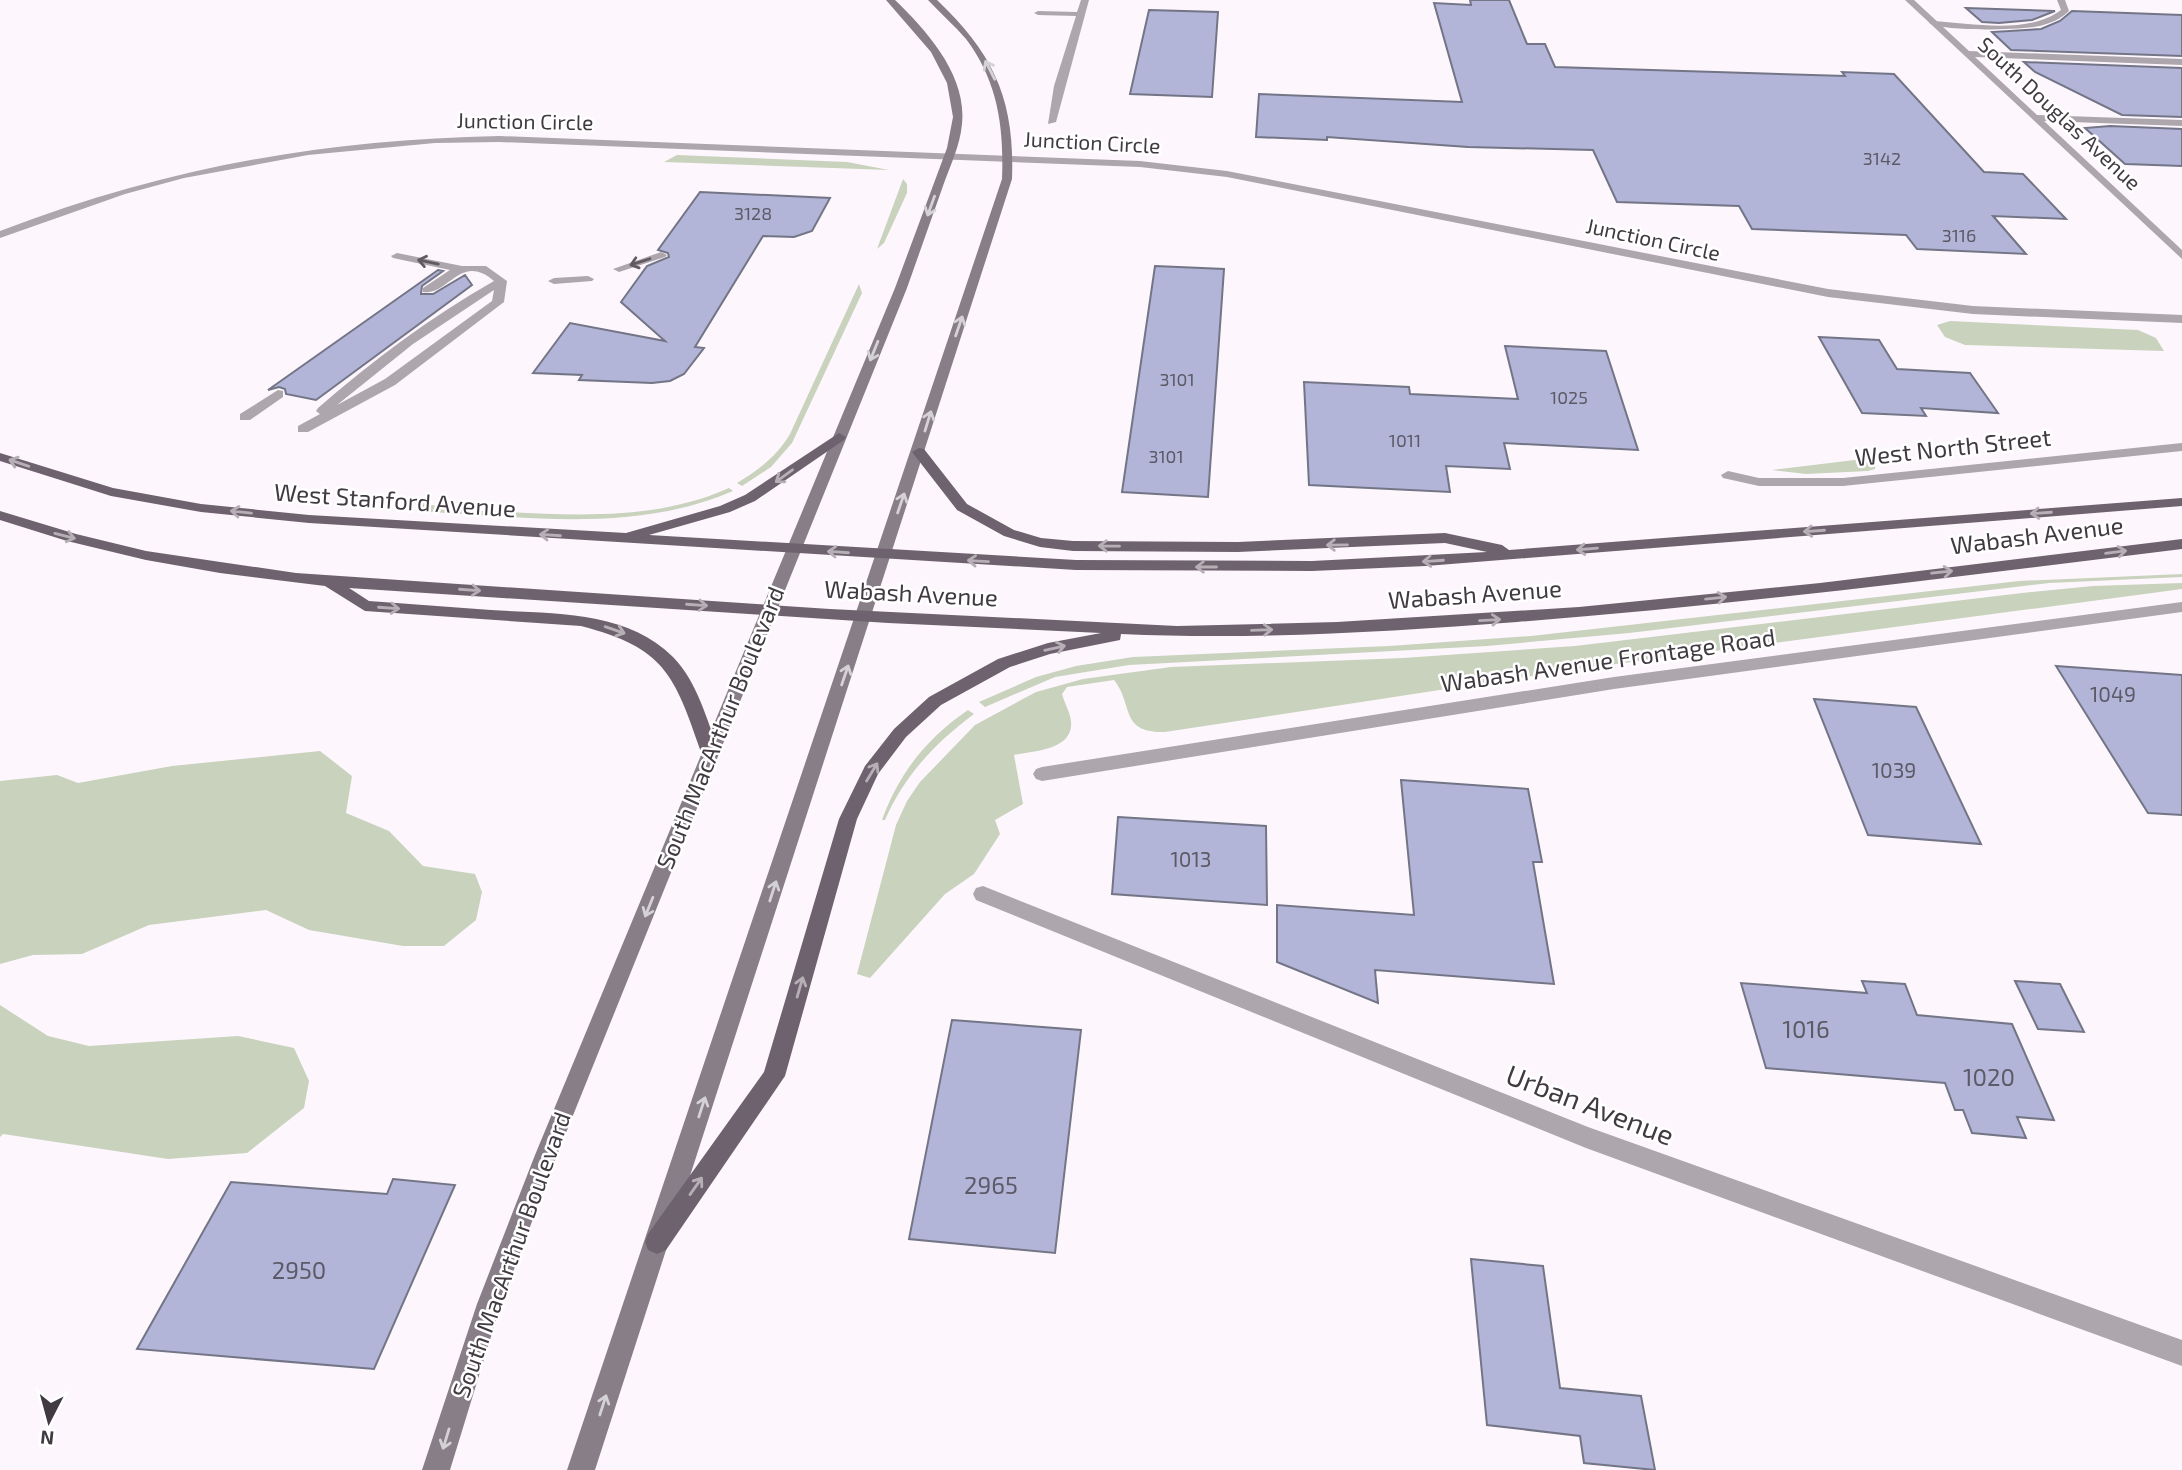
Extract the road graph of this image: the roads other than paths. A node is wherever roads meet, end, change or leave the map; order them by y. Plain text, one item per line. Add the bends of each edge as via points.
1 (890, 0) edge
2 (932, 0) edge
3 (1085, 0) edge
4 (1909, 0) edge
5 (2061, 0) edge
6 (1038, 13) dead end
7 (1080, 14) junction
8 (1933, 23) junction
9 (1967, 54) junction
10 (2182, 62) edge
11 (2034, 118) junction
12 (1051, 122) dead end
13 (2182, 122) edge
14 (949, 156) junction
15 (1009, 158) junction
16 (0, 235) edge
17 (661, 255) dead end
18 (397, 256) dead end
19 (2182, 256) edge
20 (458, 268) junction
21 (619, 269) dead end
22 (588, 279) dead end
23 (501, 281) junction
24 (554, 281) dead end
25 (427, 290) dead end
26 (2182, 319) edge
27 (278, 394) dead end
28 (245, 417) dead end
29 (839, 437) junction
30 (2182, 447) edge
31 (919, 452) junction
32 (0, 457) edge
33 (1728, 475) dead end
34 (2182, 502) edge
35 (0, 515) edge
36 (618, 539) junction
37 (2182, 544) edge
38 (793, 549) junction
39 (884, 555) junction
40 (1526, 555) junction
41 (329, 581) junction
42 (2182, 607) edge
43 (768, 610) junction
44 (864, 616) junction
45 (1194, 631) junction
46 (710, 752) junction
47 (1042, 774) dead end
48 (983, 894) dead end
49 (657, 1241) junction
50 (2182, 1353) edge
51 (436, 1470) edge
52 (581, 1470) edge

1 - 14 main road, South MacArthur Boulevard via 930,43 955,93 957,128
15 -> 2 main road via 1007,124 990,69 961,27
3 - 7 street
4 - 8 street, South Douglas Avenue
5 - 8 street via 2065,11 2043,23
6 - 7 street
7 - 12 street
8 - 9 street, South Douglas Avenue
9 - 10 street
9 - 11 street, South Douglas Avenue
11 - 13 street
11 - 19 street, South Douglas Avenue
14 - 15 street, Junction Circle
14 - 16 street, Junction Circle via 499,139 359,145 250,161 159,181
14 -> 29 main road, South MacArthur Boulevard
15 - 26 street, Junction Circle via 1140,164 1227,174 1828,293 1973,310
31 -> 15 main road via 1003,194
17 -> 21 street
20 -> 18 street
20 - 23 street via 492,272
20 - 25 street
22 - 24 street
23 - 23 street via 498,302 390,382 303,429 360,377
27 - 28 street
29 -> 36 main road via 750,498
29 - 38 main road, South MacArthur Boulevard
30 - 33 street, West North Street via 1843,482 1759,482
39 -> 31 main road
40 -> 31 main road via 1445,538 1224,547 1040,542 1009,533 962,507
36 -> 32 main road, West Stanford Avenue via 201,508 111,492
34 -> 40 main road, Wabash Avenue
35 -> 41 main road via 116,548 208,566
36 - 38 main road, West Stanford Avenue
45 -> 37 main road, Wabash Avenue via 1538,617
39 -> 38 main road, Wabash Avenue
38 - 43 main road, South MacArthur Boulevard
40 -> 39 main road, Wabash Avenue via 1200,567
39 - 44 main road
41 -> 43 main road
41 -> 46 main road via 365,606 581,621 615,628 660,651 676,669
42 - 47 street, Wabash Avenue Frontage Road via 1614,683
43 - 44 main road, Wabash Avenue
43 - 46 main road, South MacArthur Boulevard
44 - 45 main road, Wabash Avenue
49 -> 44 main road
49 -> 45 main road via 774,1076 848,819 871,771 900,733 935,701 1004,663 1111,636
46 -> 51 main road, South MacArthur Boulevard via 489,1304
48 - 50 street, Urban Avenue via 1586,1137
52 -> 49 main road

